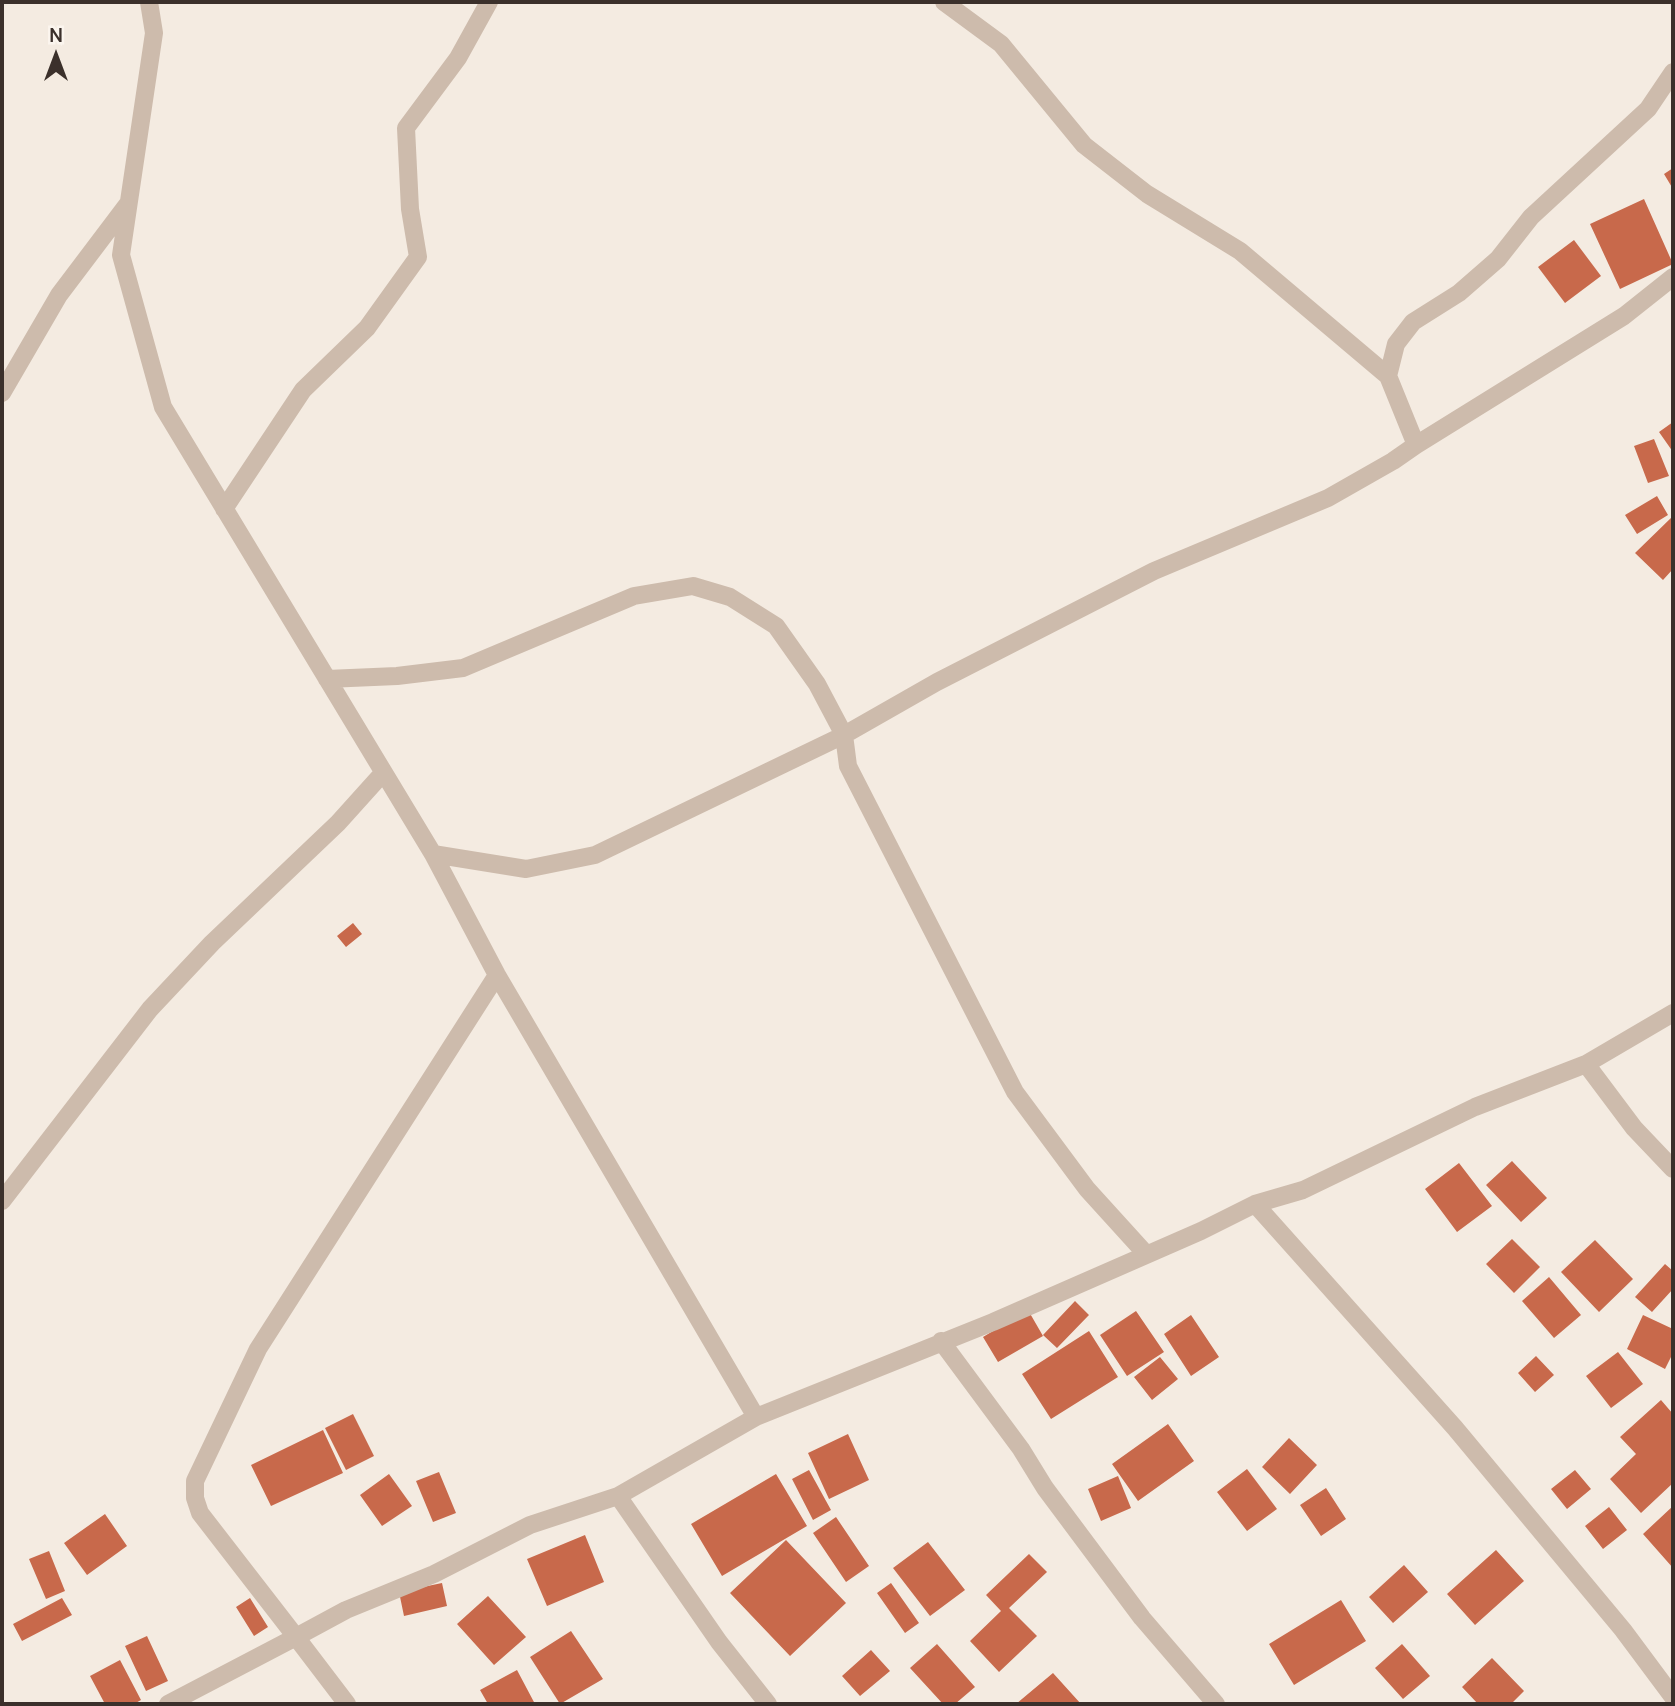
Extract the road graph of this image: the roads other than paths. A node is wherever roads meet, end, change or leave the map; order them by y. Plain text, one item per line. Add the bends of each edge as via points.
1 (149, 2) edge
2 (489, 2) edge
3 (944, 2) edge
4 (1673, 72) edge
5 (129, 202) junction
6 (1673, 277) edge
7 (1388, 376) junction
8 (2, 393) edge
9 (1416, 445) junction
10 (224, 509) junction
11 (327, 679) junction
12 (844, 735) junction
13 (383, 773) junction
14 (433, 854) junction
15 (497, 975) junction
16 (1673, 1013) edge
17 (1586, 1064) junction
18 (1673, 1170) edge
19 (2, 1201) edge
20 (1255, 1204) junction
21 (1146, 1254) junction
22 (941, 1341) junction
23 (756, 1418) junction
24 (618, 1496) junction
25 (296, 1637) junction
26 (1673, 1697) edge
27 (168, 1704) edge
28 (347, 1704) edge
29 (768, 1704) edge
30 (1216, 1704) edge

1 - 5 street via 154,33
2 - 10 street via 458,58 406,128 410,209 418,257 367,328 303,390
3 - 7 street via 1001,44 1084,145 1147,194 1240,251
4 - 7 street via 1648,108 1531,217 1498,259 1459,293 1413,322 1396,344
5 - 8 street via 60,295
5 - 10 street via 121,256 163,407
6 - 9 street via 1624,316
7 - 9 street
9 - 12 street via 1328,498 1154,571
10 - 11 street
11 - 12 street via 463,668 634,596 693,586 730,597 776,626 817,684
11 - 13 street
12 - 14 street via 595,855 526,869
12 - 21 street via 848,766 1015,1093 1087,1189
13 - 14 street
13 - 19 street via 150,1009
14 - 15 street
15 - 23 street
15 - 25 street via 258,1349 195,1481 200,1513
16 - 17 street
17 - 18 street via 1620,1111
17 - 20 street via 1475,1107 1303,1190
20 - 21 street
20 - 26 street via 1455,1428
21 - 22 street
22 - 23 street
22 - 30 street via 1142,1618
23 - 24 street
24 - 25 street via 530,1525
24 - 29 street
25 - 27 street
25 - 28 street

